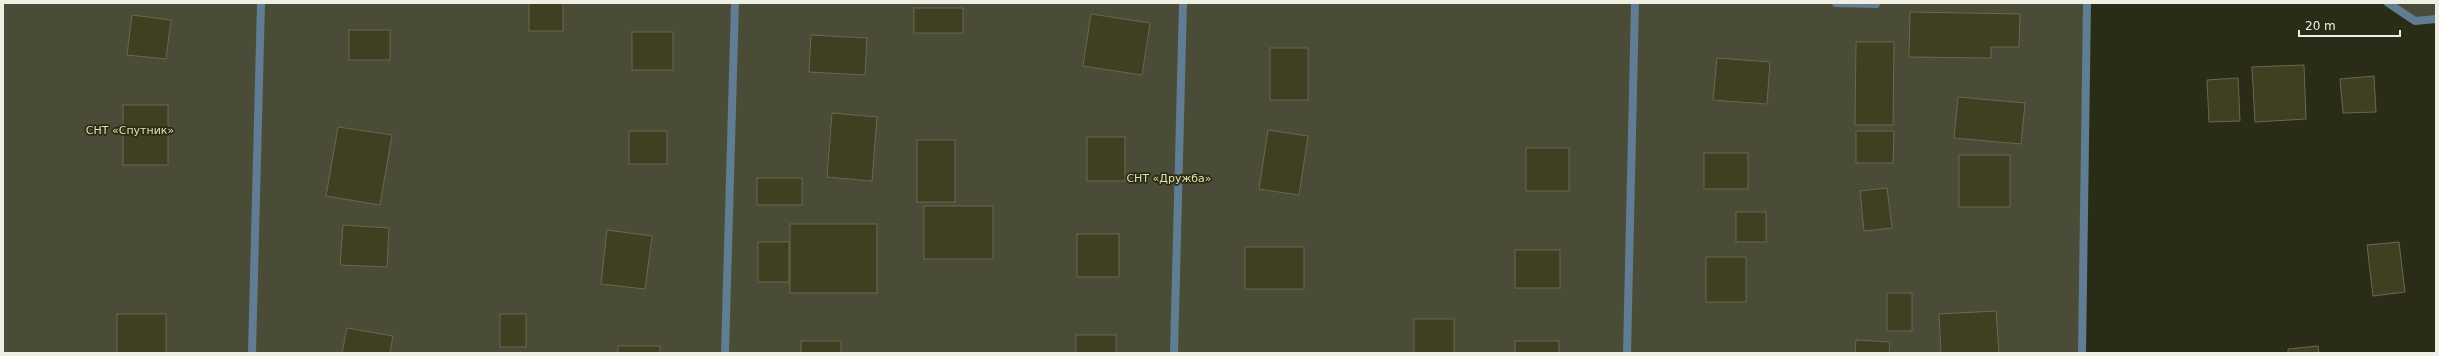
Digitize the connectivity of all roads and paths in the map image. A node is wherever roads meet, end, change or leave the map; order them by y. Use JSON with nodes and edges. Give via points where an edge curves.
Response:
{"nodes":[{"id":1,"x":261,"y":3,"type":"edge"},
{"id":2,"x":735,"y":3,"type":"edge"},
{"id":3,"x":1183,"y":3,"type":"edge"},
{"id":4,"x":1635,"y":3,"type":"edge"},
{"id":5,"x":1836,"y":3,"type":"edge"},
{"id":6,"x":2087,"y":3,"type":"edge"},
{"id":7,"x":2388,"y":3,"type":"edge"},
{"id":8,"x":1876,"y":4,"type":"dead end"},
{"id":9,"x":2436,"y":19,"type":"edge"},
{"id":10,"x":252,"y":353,"type":"edge"},
{"id":11,"x":725,"y":353,"type":"edge"},
{"id":12,"x":1174,"y":353,"type":"edge"},
{"id":13,"x":1627,"y":353,"type":"edge"},
{"id":14,"x":2082,"y":353,"type":"edge"}],
"edges":[{"from":1,"to":10,"type":"street"},
{"from":2,"to":11,"type":"street"},
{"from":3,"to":12,"type":"street"},
{"from":4,"to":13,"type":"street"},
{"from":5,"to":8,"type":"street"},
{"from":6,"to":14,"type":"street"},
{"from":7,"to":9,"type":"street","via":[[2415,21]]}]}
